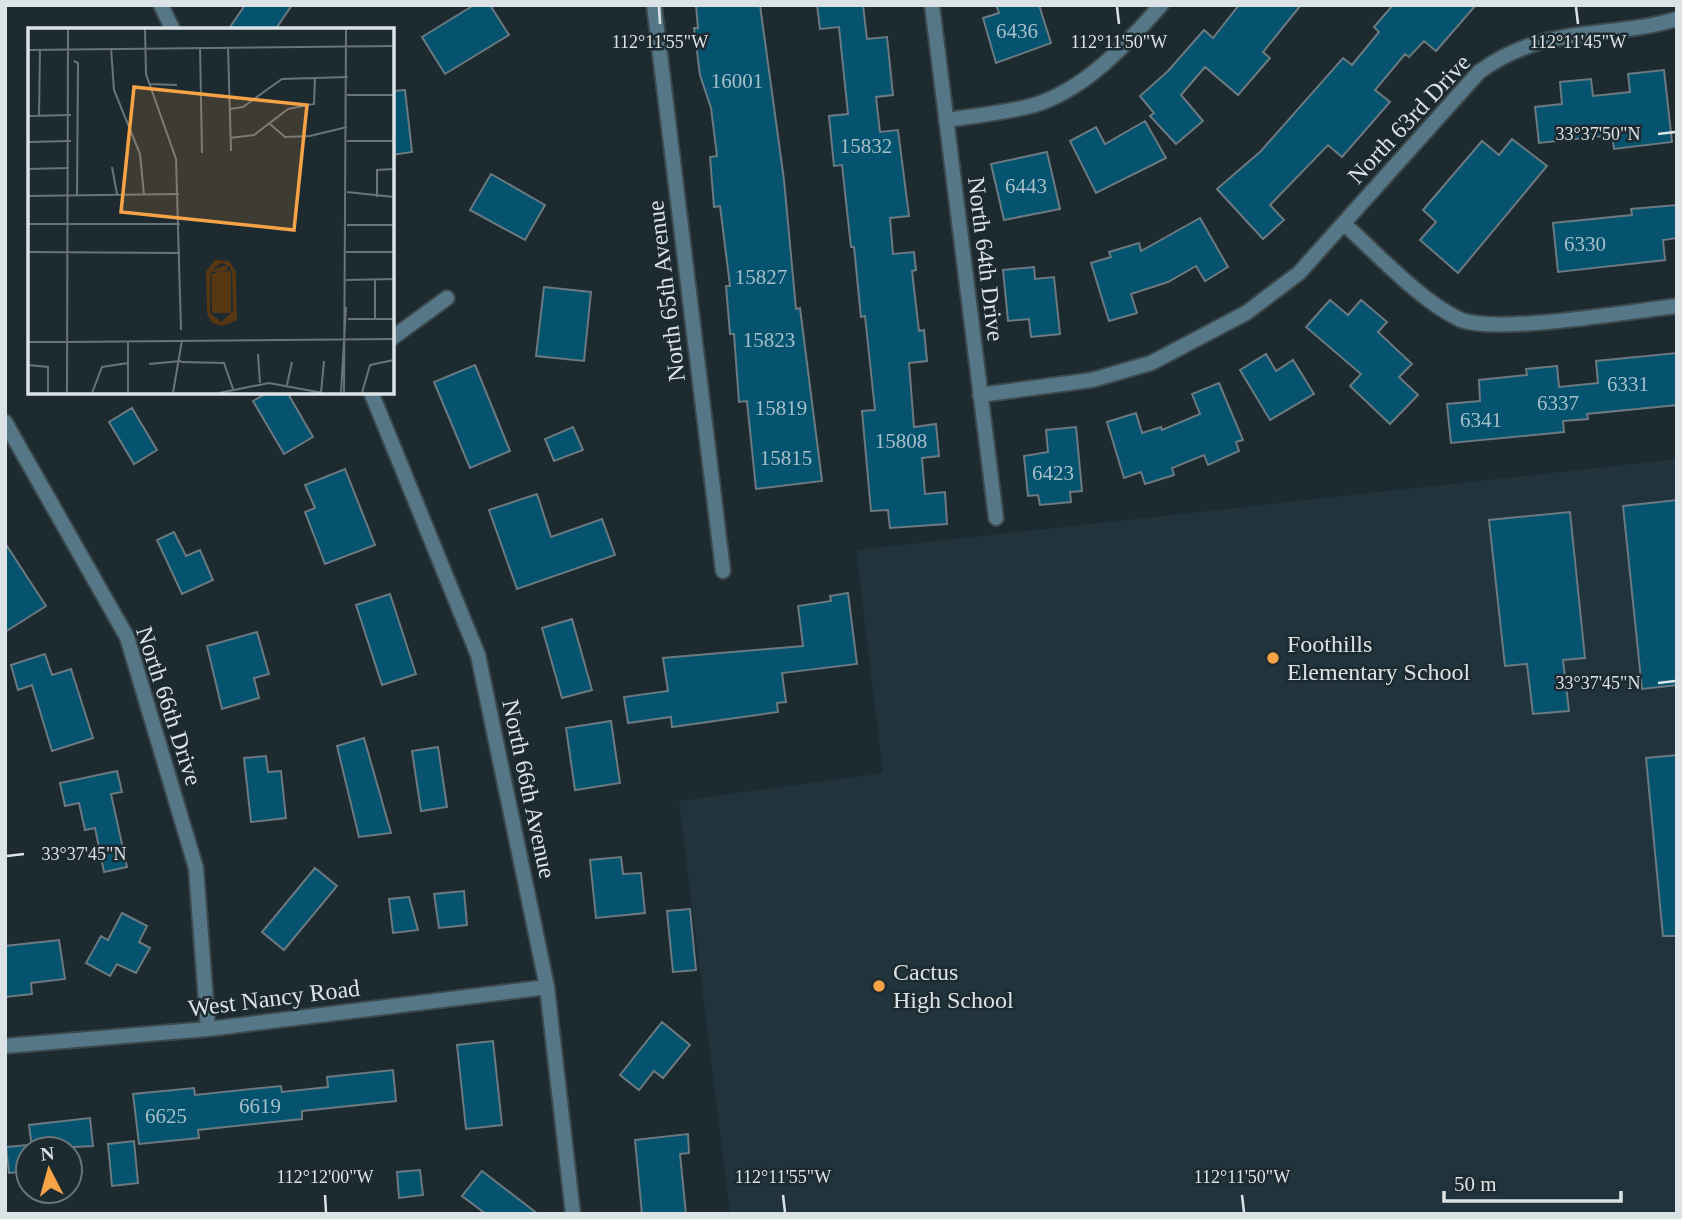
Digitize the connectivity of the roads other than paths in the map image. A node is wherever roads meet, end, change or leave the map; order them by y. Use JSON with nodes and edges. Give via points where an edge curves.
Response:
{"nodes":[{"id":1,"x":161,"y":5,"type":"edge"},
{"id":2,"x":654,"y":5,"type":"edge"},
{"id":3,"x":932,"y":5,"type":"edge"},
{"id":4,"x":1161,"y":5,"type":"edge"},
{"id":5,"x":1677,"y":19,"type":"edge"},
{"id":6,"x":172,"y":28,"type":"edge"},
{"id":7,"x":946,"y":120,"type":"junction"},
{"id":8,"x":1344,"y":224,"type":"junction"},
{"id":9,"x":447,"y":298,"type":"dead end"},
{"id":10,"x":1677,"y":306,"type":"edge"},
{"id":11,"x":394,"y":337,"type":"edge"},
{"id":12,"x":372,"y":394,"type":"edge"},
{"id":13,"x":980,"y":395,"type":"junction"},
{"id":14,"x":5,"y":422,"type":"edge"},
{"id":15,"x":996,"y":518,"type":"dead end"},
{"id":16,"x":723,"y":571,"type":"dead end"},
{"id":17,"x":547,"y":987,"type":"junction"},
{"id":18,"x":208,"y":1029,"type":"junction"},
{"id":19,"x":5,"y":1046,"type":"edge"},
{"id":20,"x":573,"y":1214,"type":"edge"}],
"edges":[{"from":1,"to":6,"type":"street"},
{"from":2,"to":16,"type":"street","name":"North 65th Avenue"},
{"from":3,"to":7,"type":"street","name":"North 64th Drive"},
{"from":4,"to":7,"type":"street","via":[[1072,88],[1034,105]]},
{"from":5,"to":8,"type":"street","name":"North 63rd Drive","via":[[1570,34],[1501,56],[1479,72]]},
{"from":7,"to":13,"type":"street","name":"North 64th Drive"},
{"from":8,"to":10,"type":"street","via":[[1438,306],[1462,320],[1502,326]]},
{"from":8,"to":13,"type":"street","name":"North 63rd Drive","via":[[1298,273],[1246,313],[1151,363],[1092,380]]},
{"from":9,"to":11,"type":"street"},
{"from":12,"to":17,"type":"street","name":"North 66th Avenue","via":[[478,655]]},
{"from":13,"to":15,"type":"street","name":"North 64th Drive"},
{"from":14,"to":18,"type":"street","name":"North 66th Drive","via":[[127,637],[196,868]]},
{"from":17,"to":18,"type":"street","name":"West Nancy Road"},
{"from":17,"to":20,"type":"street","name":"North 66th Avenue"},
{"from":18,"to":19,"type":"street","name":"West Nancy Road"}]}
